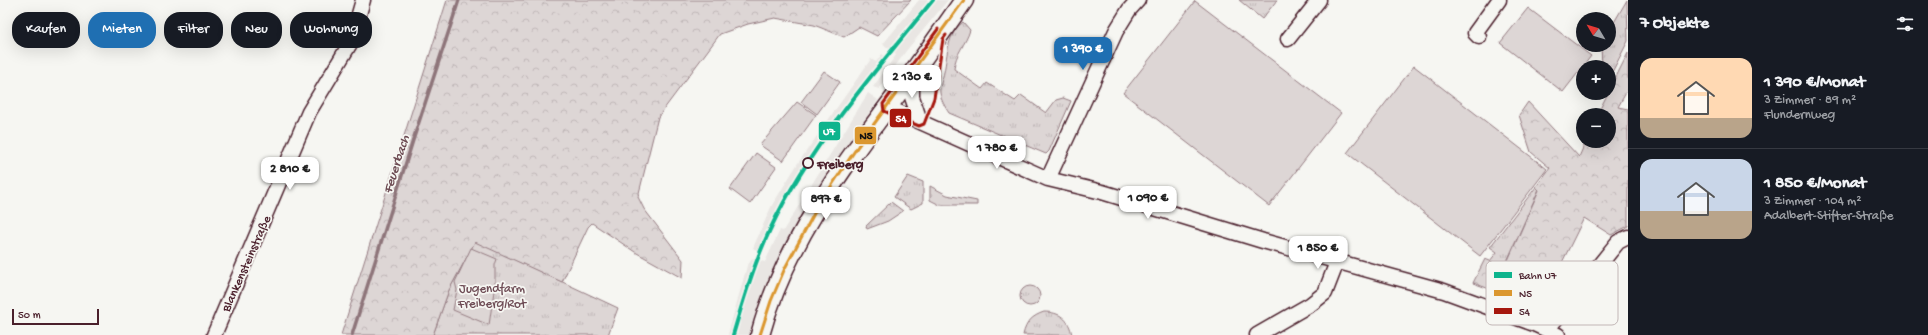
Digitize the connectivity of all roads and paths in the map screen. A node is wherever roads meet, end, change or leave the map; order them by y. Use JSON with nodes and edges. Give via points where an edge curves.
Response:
{"nodes":[{"id":1,"x":363,"y":0,"type":"edge"},
{"id":2,"x":964,"y":0,"type":"edge"},
{"id":3,"x":1138,"y":0,"type":"edge"},
{"id":4,"x":1319,"y":0,"type":"edge"},
{"id":5,"x":1499,"y":0,"type":"edge"},
{"id":6,"x":1480,"y":36,"type":"dead end"},
{"id":7,"x":1288,"y":39,"type":"dead end"},
{"id":8,"x":912,"y":74,"type":"junction"},
{"id":9,"x":887,"y":107,"type":"junction"},
{"id":10,"x":920,"y":121,"type":"junction"},
{"id":11,"x":1048,"y":178,"type":"junction"},
{"id":12,"x":1628,"y":236,"type":"edge"},
{"id":13,"x":1604,"y":261,"type":"edge"},
{"id":14,"x":1337,"y":262,"type":"junction"},
{"id":15,"x":1486,"y":306,"type":"edge"},
{"id":16,"x":1536,"y":325,"type":"edge"},
{"id":17,"x":1552,"y":333,"type":"edge"},
{"id":18,"x":214,"y":335,"type":"edge"},
{"id":19,"x":760,"y":335,"type":"edge"},
{"id":20,"x":1257,"y":335,"type":"edge"}],
"edges":[{"from":1,"to":18,"type":"street","name":"Blankensteinstraße","via":[[351,42],[309,112]]},
{"from":2,"to":8,"type":"main road"},
{"from":3,"to":11,"type":"street","via":[[1116,31]]},
{"from":4,"to":7,"type":"street"},
{"from":5,"to":6,"type":"street","via":[[1475,33]]},
{"from":8,"to":9,"type":"main road"},
{"from":8,"to":10,"type":"street","via":[[912,97]]},
{"from":9,"to":10,"type":"street"},
{"from":9,"to":19,"type":"main road","via":[[799,238],[776,287]]},
{"from":10,"to":11,"type":"street"},
{"from":11,"to":14,"type":"street"},
{"from":12,"to":13,"type":"street","via":[[1618,242]]},
{"from":14,"to":15,"type":"street","via":[[1444,291]]},
{"from":14,"to":20,"type":"street","via":[[1325,293],[1311,304]]},
{"from":16,"to":17,"type":"street"}]}
